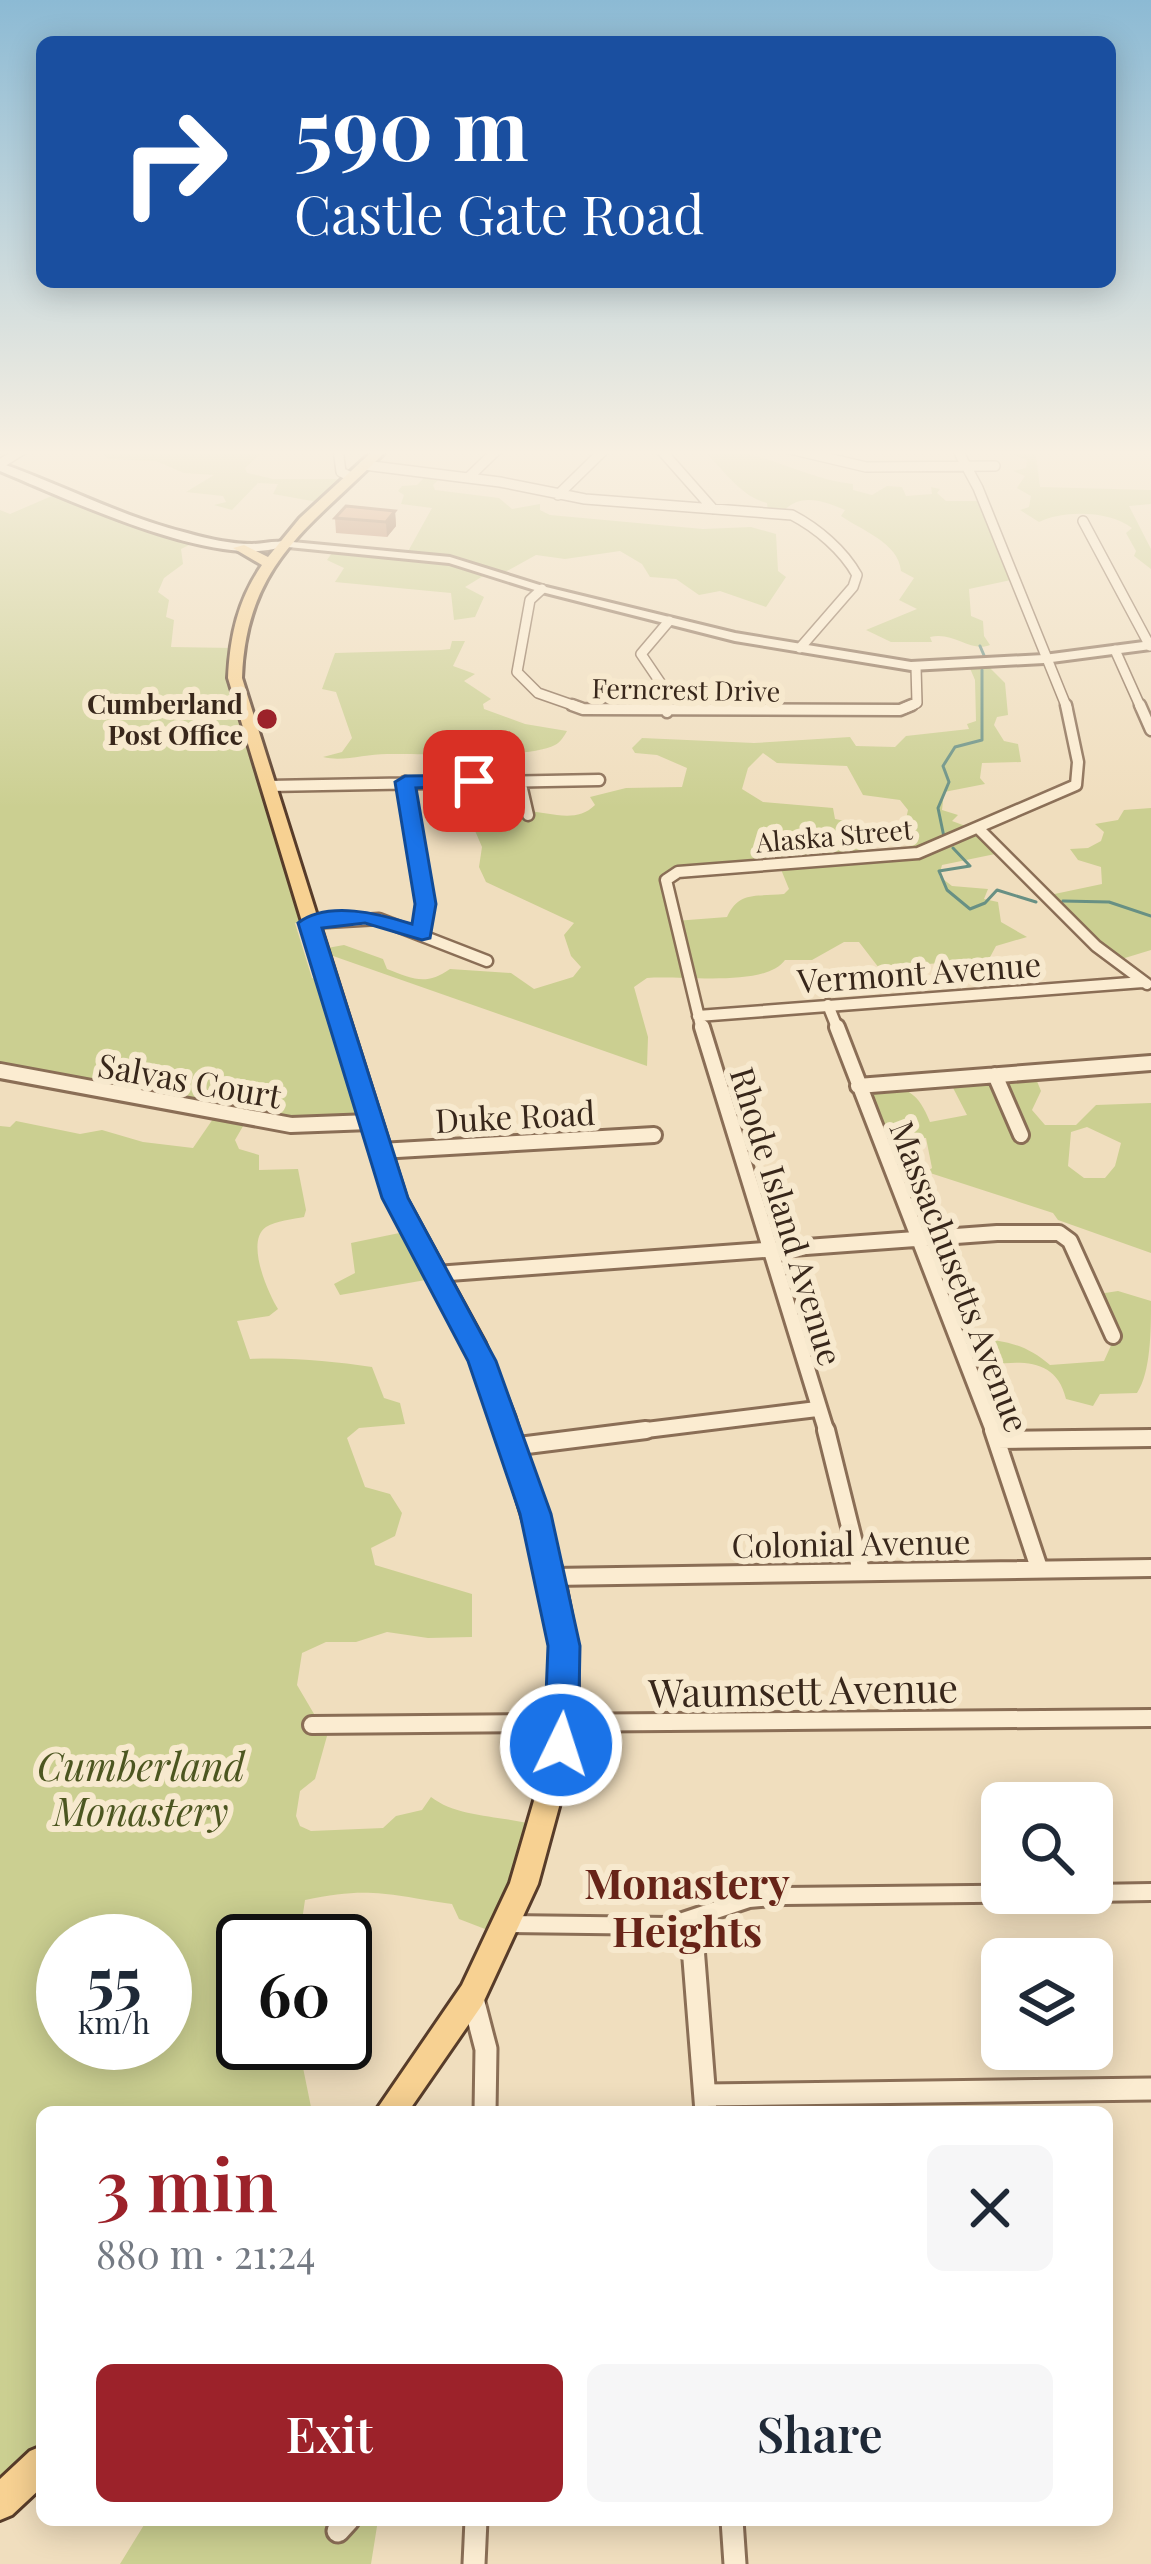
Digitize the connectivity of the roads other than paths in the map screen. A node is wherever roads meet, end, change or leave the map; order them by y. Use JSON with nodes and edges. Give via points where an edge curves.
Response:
{"nodes":[{"id":1,"x":266,"y":569,"type":"edge"},
{"id":2,"x":477,"y":569,"type":"edge"},
{"id":3,"x":855,"y":569,"type":"edge"},
{"id":4,"x":1008,"y":569,"type":"edge"},
{"id":5,"x":1110,"y":569,"type":"edge"},
{"id":6,"x":542,"y":589,"type":"junction"},
{"id":7,"x":669,"y":621,"type":"junction"},
{"id":8,"x":1151,"y":646,"type":"edge"},
{"id":9,"x":800,"y":648,"type":"junction"},
{"id":10,"x":1115,"y":650,"type":"junction"},
{"id":11,"x":1048,"y":658,"type":"junction"},
{"id":12,"x":916,"y":667,"type":"junction"},
{"id":13,"x":667,"y":712,"type":"junction"},
{"id":14,"x":1150,"y":730,"type":"edge"},
{"id":15,"x":520,"y":780,"type":"junction"},
{"id":16,"x":598,"y":780,"type":"dead end"},
{"id":17,"x":405,"y":782,"type":"junction"},
{"id":18,"x":269,"y":786,"type":"junction"},
{"id":19,"x":528,"y":815,"type":"dead end"},
{"id":20,"x":977,"y":828,"type":"junction"},
{"id":21,"x":667,"y":877,"type":"joint"},
{"id":22,"x":309,"y":923,"type":"junction"},
{"id":23,"x":422,"y":934,"type":"junction"},
{"id":24,"x":488,"y":961,"type":"dead end"},
{"id":25,"x":1147,"y":984,"type":"edge"},
{"id":26,"x":828,"y":1005,"type":"junction"},
{"id":27,"x":698,"y":1016,"type":"junction"},
{"id":28,"x":1151,"y":1063,"type":"edge"},
{"id":29,"x":0,"y":1071,"type":"edge"},
{"id":30,"x":995,"y":1075,"type":"junction"},
{"id":31,"x":858,"y":1087,"type":"junction"},
{"id":32,"x":370,"y":1122,"type":"junction"},
{"id":33,"x":654,"y":1135,"type":"dead end"},
{"id":34,"x":1021,"y":1135,"type":"dead end"},
{"id":35,"x":380,"y":1151,"type":"junction"},
{"id":36,"x":918,"y":1239,"type":"junction"},
{"id":37,"x":770,"y":1248,"type":"junction"},
{"id":38,"x":436,"y":1274,"type":"junction"},
{"id":39,"x":1113,"y":1336,"type":"dead end"},
{"id":40,"x":818,"y":1409,"type":"junction"},
{"id":41,"x":1151,"y":1438,"type":"edge"},
{"id":42,"x":997,"y":1440,"type":"junction"},
{"id":43,"x":511,"y":1447,"type":"junction"},
{"id":44,"x":1039,"y":1568,"type":"junction"},
{"id":45,"x":1151,"y":1568,"type":"edge"},
{"id":46,"x":861,"y":1571,"type":"junction"},
{"id":47,"x":552,"y":1577,"type":"junction"},
{"id":48,"x":1151,"y":1718,"type":"edge"},
{"id":49,"x":563,"y":1723,"type":"junction"},
{"id":50,"x":313,"y":1726,"type":"dead end"},
{"id":51,"x":1151,"y":1892,"type":"edge"},
{"id":52,"x":1113,"y":1893,"type":"edge"},
{"id":53,"x":981,"y":1895,"type":"edge"},
{"id":54,"x":691,"y":1920,"type":"junction"},
{"id":55,"x":507,"y":1924,"type":"junction"},
{"id":56,"x":472,"y":1994,"type":"junction"},
{"id":57,"x":1151,"y":2090,"type":"edge"},
{"id":58,"x":705,"y":2104,"type":"edge"},
{"id":59,"x":394,"y":2106,"type":"edge"},
{"id":60,"x":485,"y":2106,"type":"edge"},
{"id":61,"x":36,"y":2469,"type":"edge"},
{"id":62,"x":0,"y":2503,"type":"edge"},
{"id":63,"x":476,"y":2526,"type":"edge"},
{"id":64,"x":732,"y":2526,"type":"edge"},
{"id":65,"x":474,"y":2564,"type":"edge"},
{"id":66,"x":734,"y":2564,"type":"edge"}],
"edges":[{"from":1,"to":18,"type":"main road","via":[[234,657]]},
{"from":2,"to":6,"type":"street"},
{"from":3,"to":9,"type":"street","via":[[853,587]]},
{"from":4,"to":11,"type":"street"},
{"from":5,"to":8,"type":"street"},
{"from":6,"to":7,"type":"street"},
{"from":6,"to":13,"type":"street","name":"Ferncrest Drive","via":[[530,600],[516,660],[521,680],[572,706]]},
{"from":7,"to":9,"type":"street"},
{"from":7,"to":13,"type":"street","via":[[641,654],[664,688]]},
{"from":8,"to":10,"type":"street"},
{"from":9,"to":12,"type":"street"},
{"from":10,"to":11,"type":"street"},
{"from":10,"to":14,"type":"street"},
{"from":11,"to":12,"type":"street"},
{"from":11,"to":20,"type":"street","name":"Alaska Street","via":[[1079,765],[1076,785]]},
{"from":12,"to":13,"type":"street","name":"Ferncrest Drive","via":[[917,703],[900,710]]},
{"from":15,"to":16,"type":"street"},
{"from":15,"to":17,"type":"street"},
{"from":15,"to":19,"type":"street"},
{"from":17,"to":18,"type":"street"},
{"from":17,"to":23,"type":"street","via":[[425,904]]},
{"from":18,"to":22,"type":"main road"},
{"from":20,"to":21,"type":"street","name":"Alaska Street","via":[[918,853]]},
{"from":20,"to":25,"type":"street","via":[[1110,959]]},
{"from":21,"to":27,"type":"street","name":"Rhode Island Avenue"},
{"from":22,"to":23,"type":"street","via":[[366,917]]},
{"from":22,"to":32,"type":"main road"},
{"from":23,"to":24,"type":"street"},
{"from":25,"to":26,"type":"street","name":"Vermont Avenue"},
{"from":26,"to":27,"type":"street","name":"Vermont Avenue"},
{"from":26,"to":31,"type":"street","name":"Massachusetts Avenue"},
{"from":27,"to":37,"type":"street","name":"Rhode Island Avenue"},
{"from":28,"to":30,"type":"street"},
{"from":29,"to":32,"type":"street","name":"Salvas Court","via":[[291,1125]]},
{"from":30,"to":31,"type":"street"},
{"from":30,"to":34,"type":"street"},
{"from":31,"to":36,"type":"street","name":"Massachusetts Avenue"},
{"from":32,"to":35,"type":"main road"},
{"from":33,"to":35,"type":"street","name":"Duke Road"},
{"from":35,"to":38,"type":"main road"},
{"from":36,"to":37,"type":"street"},
{"from":36,"to":39,"type":"street","via":[[1059,1233],[1070,1241]]},
{"from":36,"to":42,"type":"street","name":"Massachusetts Avenue"},
{"from":37,"to":38,"type":"street"},
{"from":37,"to":40,"type":"street","name":"Rhode Island Avenue"},
{"from":38,"to":43,"type":"main road","via":[[482,1361]]},
{"from":40,"to":43,"type":"street"},
{"from":40,"to":46,"type":"street","name":"Rhode Island Avenue"},
{"from":41,"to":42,"type":"street"},
{"from":42,"to":44,"type":"street","name":"Massachusetts Avenue"},
{"from":43,"to":47,"type":"main road"},
{"from":44,"to":45,"type":"street","name":"Colonial Avenue"},
{"from":44,"to":46,"type":"street","name":"Colonial Avenue"},
{"from":46,"to":47,"type":"street","name":"Colonial Avenue"},
{"from":47,"to":49,"type":"main road","via":[[564,1646]]},
{"from":48,"to":49,"type":"street","name":"Waumsett Avenue"},
{"from":49,"to":50,"type":"street","name":"Waumsett Avenue"},
{"from":49,"to":55,"type":"main road","via":[[539,1842]]},
{"from":51,"to":52,"type":"street"},
{"from":53,"to":54,"type":"street","via":[[749,1899]]},
{"from":54,"to":55,"type":"street","via":[[652,1928]]},
{"from":54,"to":58,"type":"street"},
{"from":55,"to":56,"type":"main road"},
{"from":56,"to":59,"type":"main road"},
{"from":56,"to":60,"type":"street","via":[[486,2049]]},
{"from":57,"to":58,"type":"street"},
{"from":61,"to":62,"type":"main road"},
{"from":63,"to":65,"type":"street"},
{"from":64,"to":66,"type":"street"}]}
